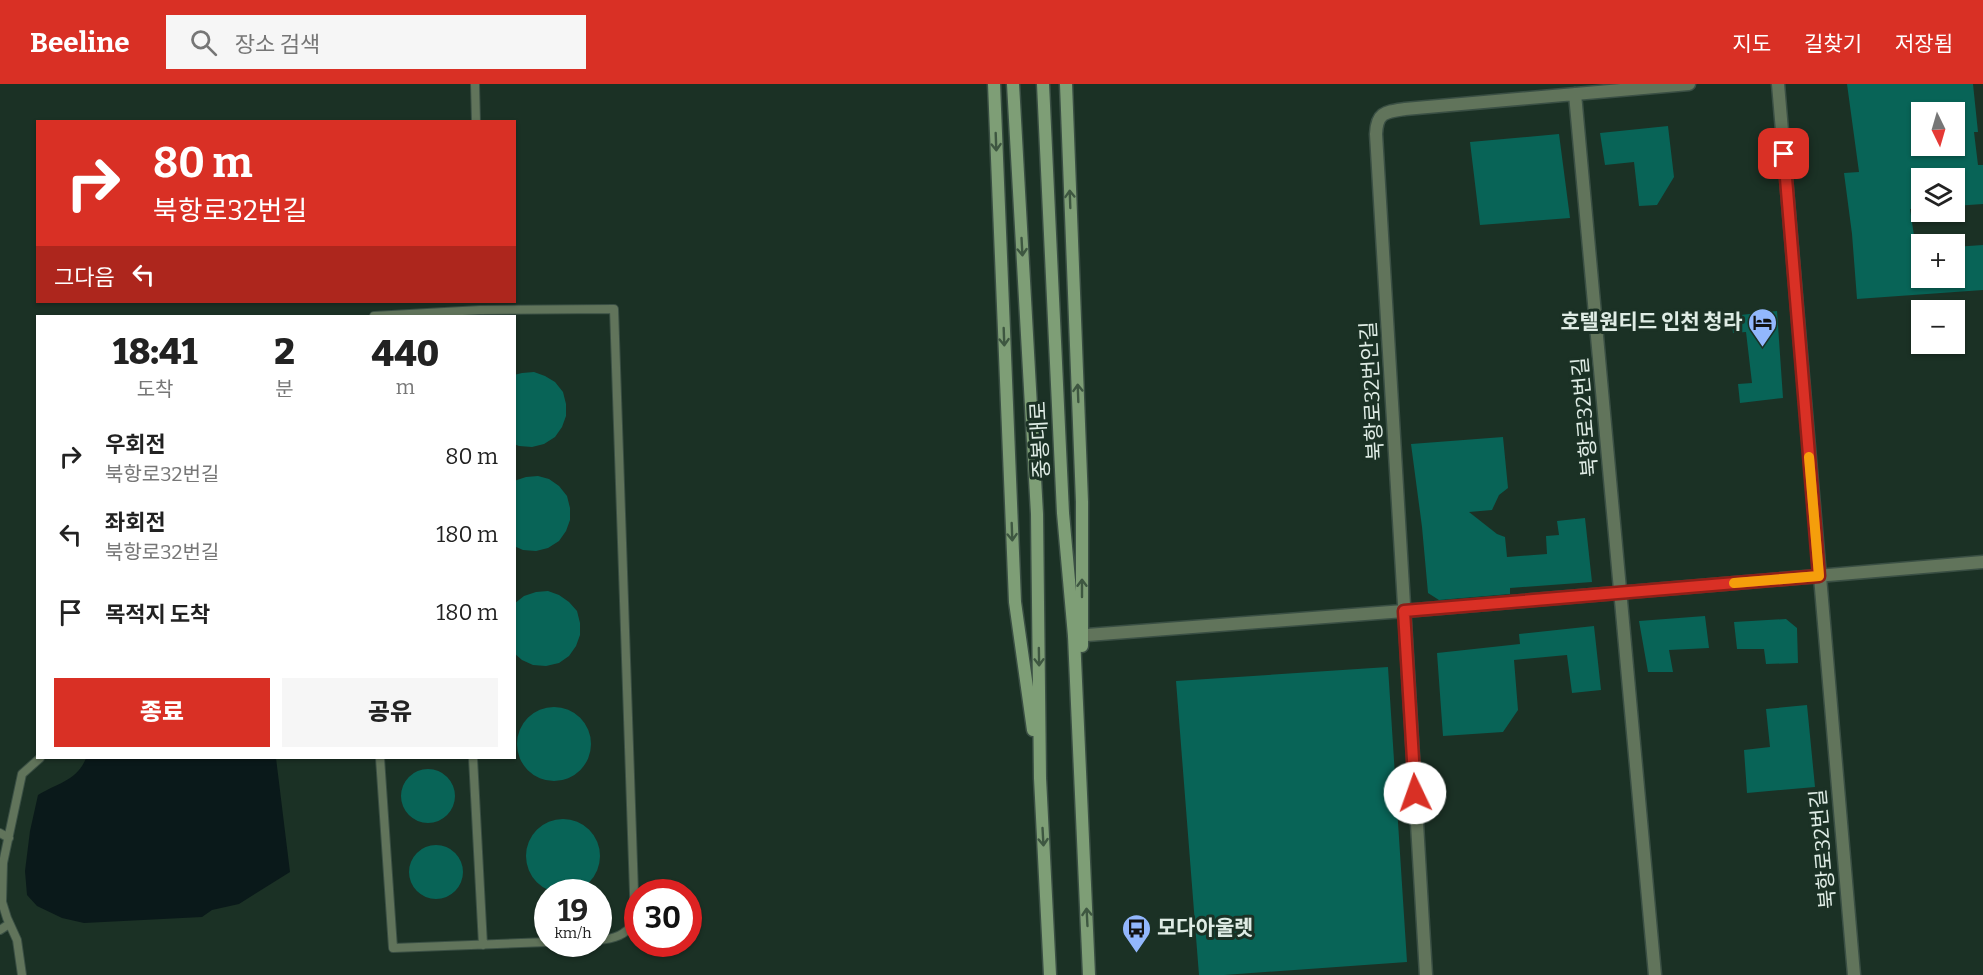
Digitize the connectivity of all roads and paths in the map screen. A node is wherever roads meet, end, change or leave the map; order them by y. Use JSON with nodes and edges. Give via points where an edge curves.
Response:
{"nodes":[{"id":1,"x":475,"y":84,"type":"edge"},
{"id":2,"x":994,"y":84,"type":"edge"},
{"id":3,"x":1013,"y":84,"type":"edge"},
{"id":4,"x":1043,"y":84,"type":"edge"},
{"id":5,"x":1066,"y":84,"type":"edge"},
{"id":6,"x":1689,"y":84,"type":"edge"},
{"id":7,"x":1778,"y":84,"type":"edge"},
{"id":8,"x":1575,"y":94,"type":"junction"},
{"id":9,"x":476,"y":120,"type":"edge"},
{"id":10,"x":480,"y":306,"type":"edge"},
{"id":11,"x":450,"y":314,"type":"edge"},
{"id":12,"x":412,"y":315,"type":"edge"},
{"id":13,"x":1983,"y":562,"type":"edge"},
{"id":14,"x":1819,"y":576,"type":"junction"},
{"id":15,"x":1620,"y":593,"type":"junction"},
{"id":16,"x":1404,"y":611,"type":"junction"},
{"id":17,"x":1078,"y":636,"type":"junction"},
{"id":18,"x":38,"y":759,"type":"edge"},
{"id":19,"x":380,"y":759,"type":"edge"},
{"id":20,"x":473,"y":759,"type":"edge"},
{"id":21,"x":1040,"y":778,"type":"junction"},
{"id":22,"x":0,"y":833,"type":"edge"},
{"id":23,"x":9,"y":838,"type":"junction"},
{"id":24,"x":9,"y":924,"type":"junction"},
{"id":25,"x":0,"y":930,"type":"edge"},
{"id":26,"x":612,"y":940,"type":"edge"},
{"id":27,"x":534,"y":943,"type":"edge"},
{"id":28,"x":483,"y":945,"type":"junction"},
{"id":29,"x":21,"y":975,"type":"edge"},
{"id":30,"x":1050,"y":975,"type":"edge"},
{"id":31,"x":1089,"y":975,"type":"edge"},
{"id":32,"x":1426,"y":975,"type":"edge"},
{"id":33,"x":1655,"y":975,"type":"edge"},
{"id":34,"x":1854,"y":975,"type":"edge"}],
"edges":[{"from":1,"to":9,"type":"lane"},
{"from":2,"to":21,"type":"main road","name":"중봉대로","one_way":true,"via":[[1015,602]]},
{"from":3,"to":21,"type":"main road","name":"중봉대로","one_way":true,"via":[[1037,514]]},
{"from":4,"to":17,"type":"main road","name":"중봉대로","via":[[1064,513]]},
{"from":17,"to":5,"type":"main road","name":"중봉대로","one_way":true,"via":[[1082,502]]},
{"from":6,"to":8,"type":"street","name":"북항로32번안길"},
{"from":7,"to":14,"type":"street","name":"북항로32번길"},
{"from":8,"to":15,"type":"street","name":"북항로32번길"},
{"from":8,"to":16,"type":"street","name":"북항로32번안길","via":[[1405,110],[1385,113],[1377,121]]},
{"from":10,"to":11,"type":"lane"},
{"from":10,"to":26,"type":"lane","via":[[614,309],[635,922],[627,933]]},
{"from":11,"to":12,"type":"lane"},
{"from":13,"to":14,"type":"street"},
{"from":14,"to":15,"type":"street"},
{"from":14,"to":34,"type":"street","name":"북항로32번길"},
{"from":15,"to":16,"type":"street"},
{"from":15,"to":33,"type":"street","name":"북항로32번길"},
{"from":16,"to":17,"type":"street"},
{"from":16,"to":32,"type":"street","name":"북항로32번안길"},
{"from":31,"to":17,"type":"main road","name":"중봉대로","one_way":true},
{"from":18,"to":23,"type":"lane","via":[[22,774]]},
{"from":19,"to":28,"type":"lane","via":[[393,948]]},
{"from":20,"to":28,"type":"lane"},
{"from":21,"to":30,"type":"main road","name":"중봉대로","one_way":true},
{"from":22,"to":23,"type":"lane"},
{"from":23,"to":24,"type":"lane","via":[[3,863],[2,902]]},
{"from":24,"to":25,"type":"lane"},
{"from":24,"to":29,"type":"lane","via":[[17,940]]},
{"from":27,"to":28,"type":"lane"}]}
